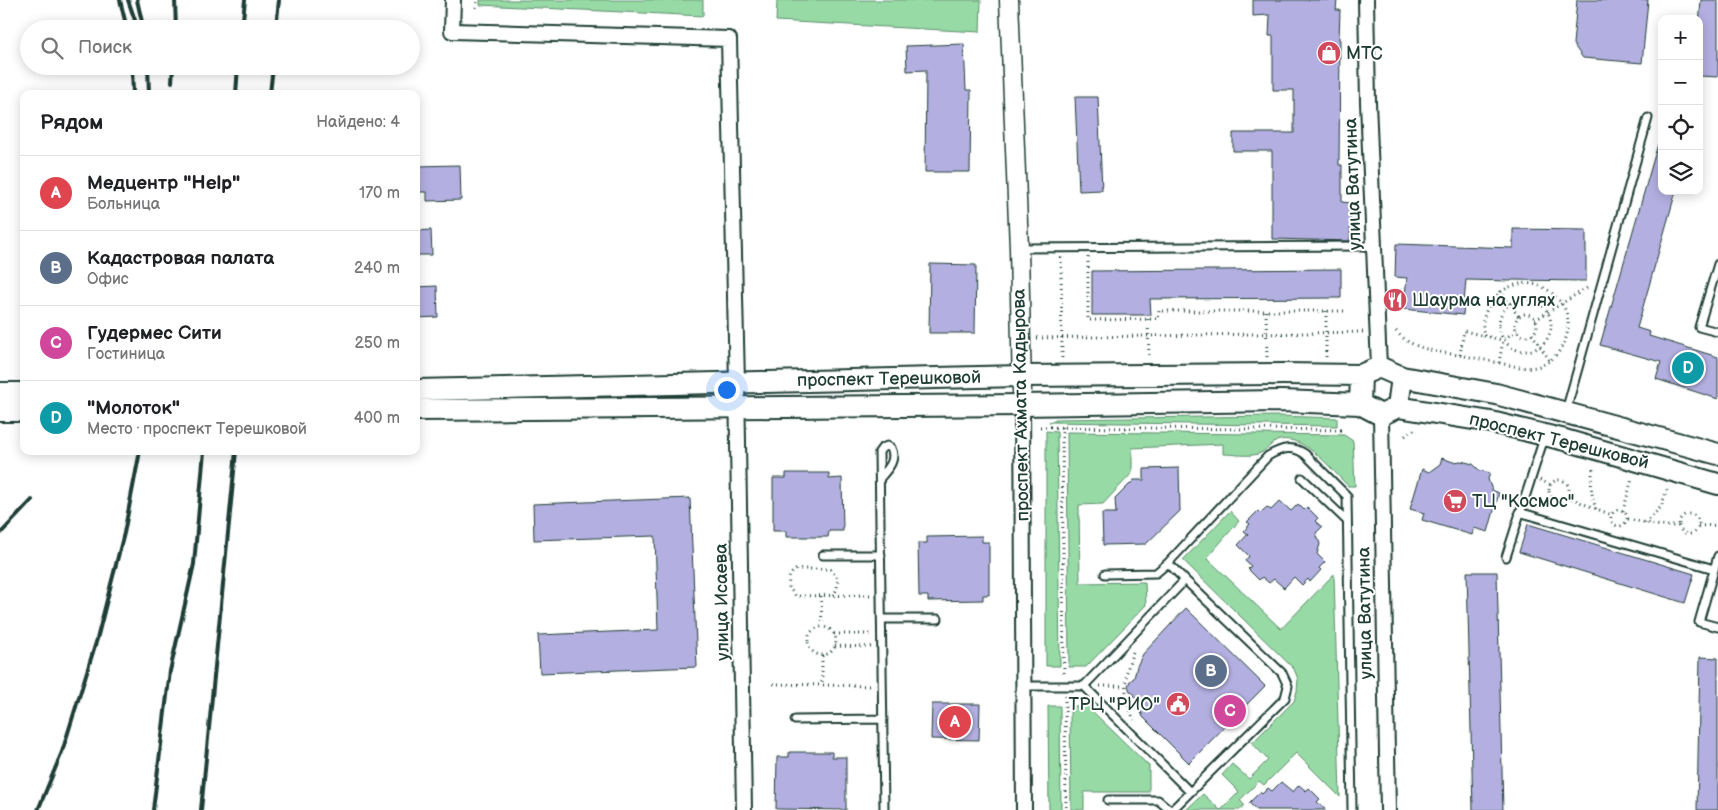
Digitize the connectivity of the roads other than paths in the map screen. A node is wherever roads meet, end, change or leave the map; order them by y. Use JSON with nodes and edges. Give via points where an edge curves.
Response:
{"nodes":[{"id":1,"x":453,"y":0,"type":"edge"},
{"id":2,"x":1009,"y":0,"type":"edge"},
{"id":3,"x":1366,"y":0,"type":"edge"},
{"id":4,"x":1648,"y":118,"type":"dead end"},
{"id":5,"x":1374,"y":246,"type":"junction"},
{"id":6,"x":1019,"y":248,"type":"junction"},
{"id":7,"x":1718,"y":264,"type":"edge"},
{"id":8,"x":1718,"y":332,"type":"edge"},
{"id":9,"x":1370,"y":371,"type":"junction"},
{"id":10,"x":1402,"y":377,"type":"junction"},
{"id":11,"x":420,"y":390,"type":"edge"},
{"id":12,"x":1022,"y":391,"type":"junction"},
{"id":13,"x":737,"y":394,"type":"junction"},
{"id":14,"x":1360,"y":404,"type":"junction"},
{"id":15,"x":420,"y":410,"type":"edge"},
{"id":16,"x":1389,"y":411,"type":"junction"},
{"id":17,"x":1566,"y":412,"type":"junction"},
{"id":18,"x":1544,"y":435,"type":"junction"},
{"id":19,"x":1718,"y":454,"type":"edge"},
{"id":20,"x":880,"y":478,"type":"dead end"},
{"id":21,"x":1302,"y":478,"type":"dead end"},
{"id":22,"x":1718,"y":484,"type":"edge"},
{"id":23,"x":1520,"y":512,"type":"junction"},
{"id":24,"x":1347,"y":521,"type":"junction"},
{"id":25,"x":823,"y":555,"type":"dead end"},
{"id":26,"x":881,"y":555,"type":"junction"},
{"id":27,"x":1718,"y":556,"type":"edge"},
{"id":28,"x":1506,"y":557,"type":"dead end"},
{"id":29,"x":1168,"y":563,"type":"junction"},
{"id":30,"x":1714,"y":569,"type":"junction"},
{"id":31,"x":1105,"y":574,"type":"dead end"},
{"id":32,"x":1185,"y":580,"type":"junction"},
{"id":33,"x":882,"y":619,"type":"junction"},
{"id":34,"x":938,"y":619,"type":"dead end"},
{"id":35,"x":1718,"y":627,"type":"edge"},
{"id":36,"x":1023,"y":686,"type":"junction"},
{"id":37,"x":1084,"y":686,"type":"junction"},
{"id":38,"x":883,"y":719,"type":"junction"},
{"id":39,"x":795,"y":720,"type":"dead end"},
{"id":40,"x":1190,"y":792,"type":"junction"},
{"id":41,"x":1108,"y":800,"type":"dead end"},
{"id":42,"x":744,"y":810,"type":"edge"},
{"id":43,"x":884,"y":810,"type":"edge"},
{"id":44,"x":1024,"y":810,"type":"edge"},
{"id":45,"x":1171,"y":810,"type":"edge"},
{"id":46,"x":1352,"y":810,"type":"edge"},
{"id":47,"x":1388,"y":810,"type":"edge"}],
"edges":[{"from":1,"to":13,"type":"street","name":"улица Исаева","via":[[452,31],[729,39]]},
{"from":2,"to":6,"type":"street","name":"проспект Ахмата Кадырова"},
{"from":3,"to":5,"type":"street","name":"улица Ватутина"},
{"from":4,"to":17,"type":"lane"},
{"from":5,"to":6,"type":"lane"},
{"from":5,"to":9,"type":"street","name":"улица Ватутина"},
{"from":6,"to":12,"type":"street","name":"проспект Ахмата Кадырова"},
{"from":7,"to":8,"type":"lane","via":[[1699,327]]},
{"from":9,"to":10,"type":"main road","name":"проспект Терешковой"},
{"from":9,"to":12,"type":"main road","name":"проспект Терешковой","via":[[1273,374]]},
{"from":9,"to":14,"type":"main road"},
{"from":10,"to":16,"type":"main road"},
{"from":10,"to":17,"type":"main road","name":"проспект Терешковой","via":[[1496,394]]},
{"from":11,"to":13,"type":"main road","name":"проспект Терешковой"},
{"from":12,"to":13,"type":"main road","name":"проспект Терешковой"},
{"from":12,"to":13,"type":"main road","name":"проспект Терешковой"},
{"from":12,"to":14,"type":"main road","name":"проспект Терешковой"},
{"from":12,"to":36,"type":"street","name":"проспект Ахмата Кадырова"},
{"from":13,"to":15,"type":"main road","name":"проспект Терешковой"},
{"from":13,"to":42,"type":"street","name":"улица Исаева"},
{"from":14,"to":16,"type":"main road","name":"проспект Терешковой"},
{"from":16,"to":18,"type":"main road","name":"проспект Терешковой","via":[[1491,422]]},
{"from":16,"to":47,"type":"street","name":"улица Ватутина"},
{"from":17,"to":19,"type":"main road","name":"проспект Терешковой"},
{"from":18,"to":22,"type":"main road","name":"проспект Терешковой"},
{"from":18,"to":23,"type":"lane"},
{"from":20,"to":26,"type":"lane"},
{"from":21,"to":24,"type":"lane"},
{"from":23,"to":28,"type":"lane"},
{"from":23,"to":30,"type":"lane"},
{"from":24,"to":29,"type":"lane","via":[[1347,496],[1305,454],[1289,448],[1277,450]]},
{"from":24,"to":46,"type":"lane"},
{"from":25,"to":26,"type":"lane"},
{"from":26,"to":33,"type":"lane"},
{"from":27,"to":30,"type":"lane"},
{"from":29,"to":31,"type":"lane","via":[[1156,574]]},
{"from":29,"to":32,"type":"lane"},
{"from":30,"to":35,"type":"lane","via":[[1699,622]]},
{"from":32,"to":37,"type":"lane"},
{"from":32,"to":40,"type":"lane","via":[[1282,672],[1288,686],[1285,698]]},
{"from":33,"to":34,"type":"lane"},
{"from":33,"to":38,"type":"lane"},
{"from":36,"to":37,"type":"lane"},
{"from":36,"to":44,"type":"street","name":"проспект Ахмата Кадырова"},
{"from":37,"to":40,"type":"lane"},
{"from":38,"to":39,"type":"lane"},
{"from":38,"to":43,"type":"lane"},
{"from":40,"to":45,"type":"lane"},
{"from":41,"to":45,"type":"lane","via":[[1158,800]]}]}
